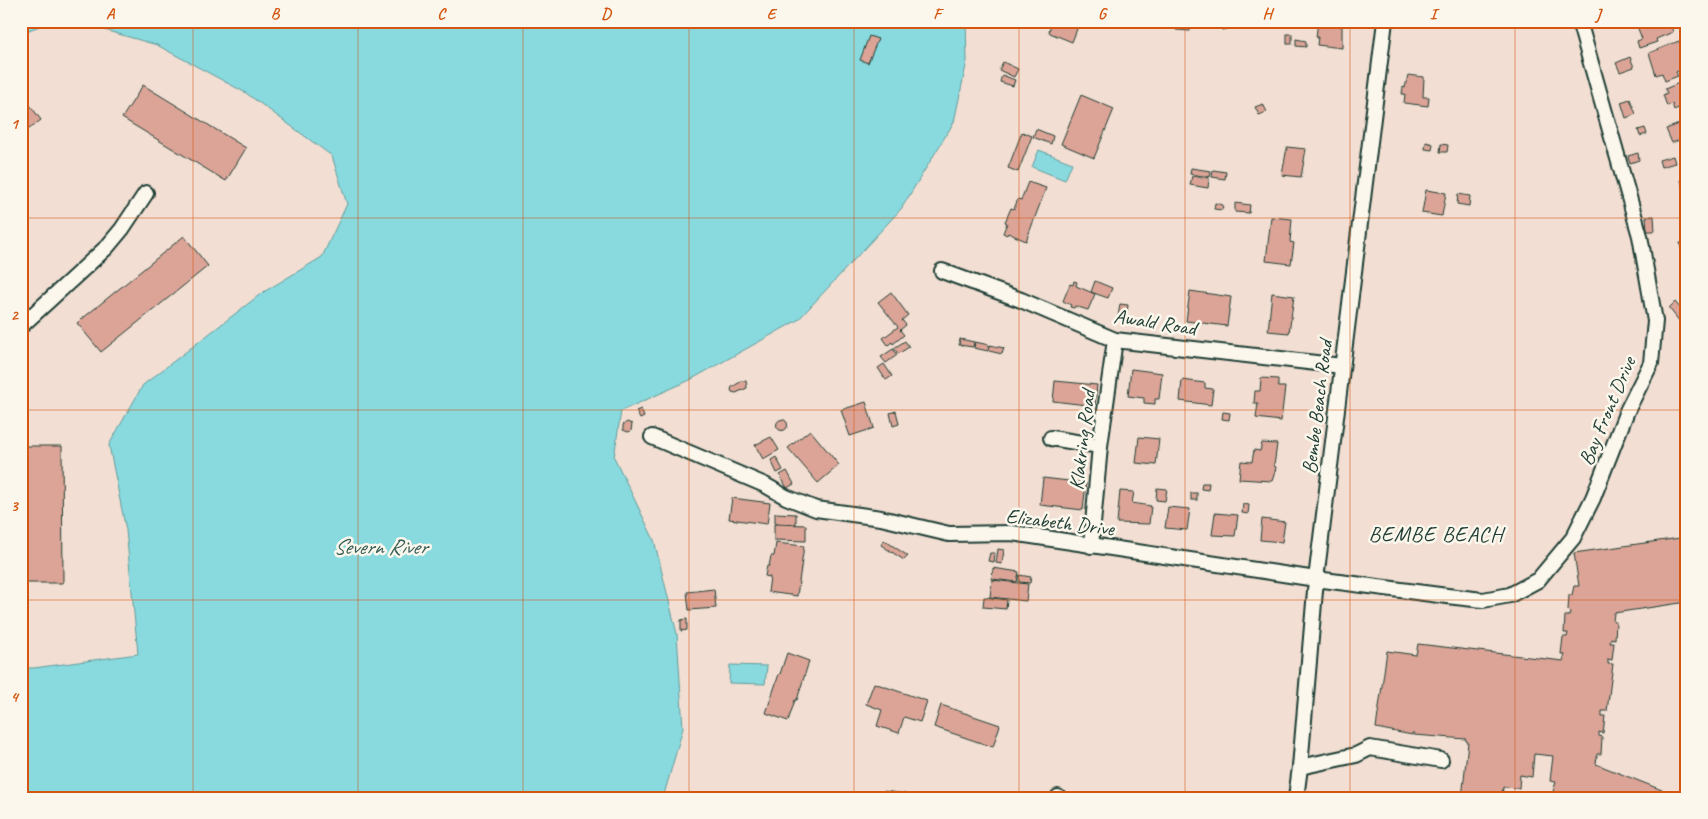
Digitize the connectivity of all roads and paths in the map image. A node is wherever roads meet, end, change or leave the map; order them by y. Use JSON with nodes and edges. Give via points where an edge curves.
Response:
{"nodes":[{"id":1,"x":1385,"y":21,"type":"edge"},
{"id":2,"x":1579,"y":21,"type":"edge"},
{"id":3,"x":146,"y":193,"type":"dead end"},
{"id":4,"x":942,"y":271,"type":"dead end"},
{"id":5,"x":21,"y":326,"type":"edge"},
{"id":6,"x":1115,"y":340,"type":"junction"},
{"id":7,"x":1342,"y":366,"type":"junction"},
{"id":8,"x":652,"y":437,"type":"dead end"},
{"id":9,"x":1050,"y":438,"type":"dead end"},
{"id":10,"x":1100,"y":446,"type":"junction"},
{"id":11,"x":1091,"y":546,"type":"junction"},
{"id":12,"x":1316,"y":579,"type":"junction"},
{"id":13,"x":1441,"y":760,"type":"dead end"},
{"id":14,"x":1300,"y":767,"type":"junction"},
{"id":15,"x":1296,"y":798,"type":"edge"}],
"edges":[{"from":1,"to":7,"type":"street","name":"Bembe Beach Road"},
{"from":2,"to":12,"type":"street","name":"Bay Front Drive","via":[[1640,236],[1655,321],[1651,363],[1627,411],[1593,498],[1573,538],[1544,573],[1538,580],[1510,595],[1483,600]]},
{"from":3,"to":5,"type":"street","via":[[107,246]]},
{"from":4,"to":6,"type":"street","name":"Awald Road"},
{"from":6,"to":7,"type":"street","name":"Awald Road"},
{"from":6,"to":10,"type":"street","name":"Klakring Road"},
{"from":7,"to":12,"type":"street","name":"Bembe Beach Road"},
{"from":8,"to":11,"type":"street","name":"Elizabeth Drive","via":[[816,509],[881,518],[949,534],[1012,533]]},
{"from":9,"to":10,"type":"street"},
{"from":10,"to":11,"type":"street","name":"Klakring Road"},
{"from":11,"to":12,"type":"street","name":"Elizabeth Drive"},
{"from":12,"to":14,"type":"street","name":"Bembe Beach Road"},
{"from":13,"to":14,"type":"street","via":[[1370,748],[1356,755]]},
{"from":14,"to":15,"type":"street","name":"Bembe Beach Road"}]}
